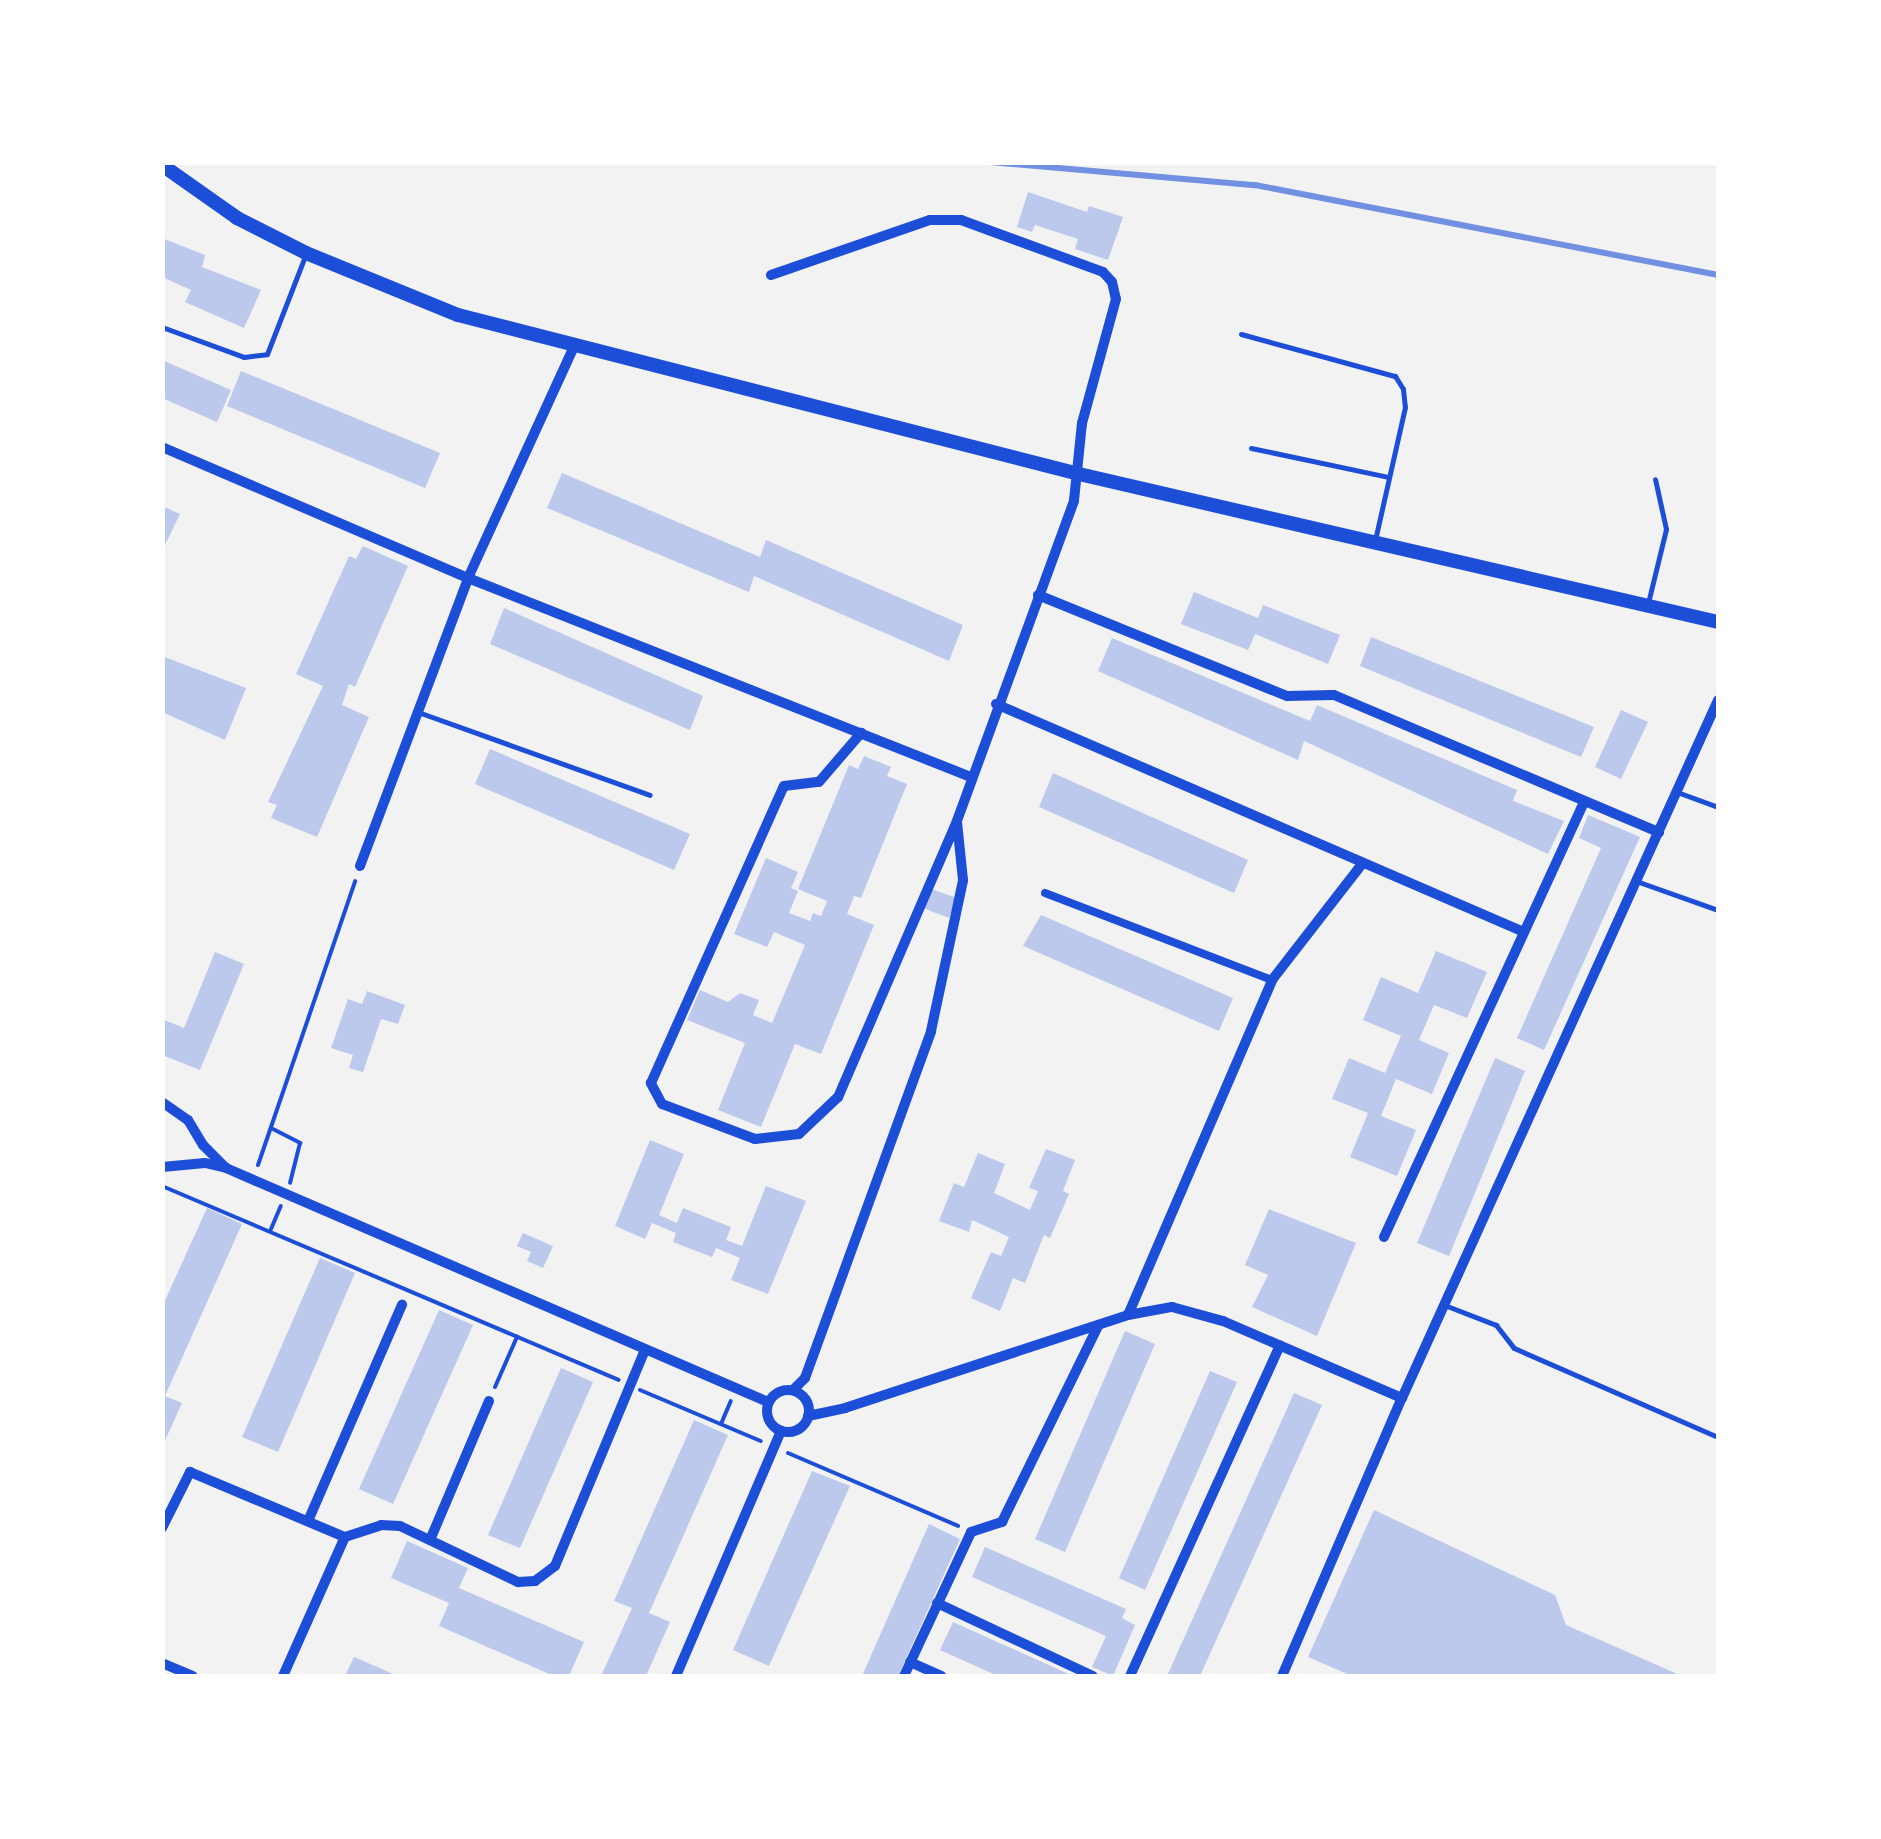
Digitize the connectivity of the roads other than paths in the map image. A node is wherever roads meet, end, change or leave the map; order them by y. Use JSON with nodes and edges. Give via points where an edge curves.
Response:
{"nodes":[{"id":1,"x":162,"y":165,"type":"edge"},
{"id":2,"x":306,"y":253,"type":"junction"},
{"id":3,"x":770,"y":276,"type":"dead end"},
{"id":4,"x":162,"y":327,"type":"edge"},
{"id":5,"x":1240,"y":334,"type":"dead end"},
{"id":6,"x":574,"y":348,"type":"junction"},
{"id":7,"x":162,"y":447,"type":"edge"},
{"id":8,"x":1250,"y":448,"type":"dead end"},
{"id":9,"x":1079,"y":474,"type":"junction"},
{"id":10,"x":1389,"y":477,"type":"junction"},
{"id":11,"x":1655,"y":480,"type":"dead end"},
{"id":12,"x":1374,"y":542,"type":"junction"},
{"id":13,"x":468,"y":578,"type":"junction"},
{"id":14,"x":1038,"y":595,"type":"junction"},
{"id":15,"x":1647,"y":606,"type":"junction"},
{"id":16,"x":1718,"y":622,"type":"edge"},
{"id":17,"x":1718,"y":700,"type":"edge"},
{"id":18,"x":996,"y":704,"type":"junction"},
{"id":19,"x":418,"y":712,"type":"junction"},
{"id":20,"x":861,"y":734,"type":"junction"},
{"id":21,"x":971,"y":777,"type":"junction"},
{"id":22,"x":1677,"y":792,"type":"junction"},
{"id":23,"x":650,"y":795,"type":"dead end"},
{"id":24,"x":1583,"y":804,"type":"junction"},
{"id":25,"x":1718,"y":807,"type":"edge"},
{"id":26,"x":958,"y":820,"type":"junction"},
{"id":27,"x":1659,"y":832,"type":"junction"},
{"id":28,"x":1362,"y":864,"type":"junction"},
{"id":29,"x":360,"y":866,"type":"road end"},
{"id":30,"x":1639,"y":882,"type":"junction"},
{"id":31,"x":1045,"y":892,"type":"dead end"},
{"id":32,"x":1718,"y":910,"type":"edge"},
{"id":33,"x":1524,"y":932,"type":"junction"},
{"id":34,"x":1272,"y":980,"type":"junction"},
{"id":35,"x":162,"y":1102,"type":"edge"},
{"id":36,"x":162,"y":1167,"type":"edge"},
{"id":37,"x":226,"y":1168,"type":"junction"},
{"id":38,"x":1384,"y":1237,"type":"dead end"},
{"id":39,"x":402,"y":1305,"type":"dead end"},
{"id":40,"x":1444,"y":1306,"type":"junction"},
{"id":41,"x":1128,"y":1315,"type":"junction"},
{"id":42,"x":1099,"y":1326,"type":"junction"},
{"id":43,"x":1280,"y":1345,"type":"junction"},
{"id":44,"x":645,"y":1350,"type":"junction"},
{"id":45,"x":792,"y":1390,"type":"junction"},
{"id":46,"x":1402,"y":1398,"type":"junction"},
{"id":47,"x":489,"y":1402,"type":"road end"},
{"id":48,"x":768,"y":1402,"type":"junction"},
{"id":49,"x":808,"y":1416,"type":"junction"},
{"id":50,"x":781,"y":1431,"type":"junction"},
{"id":51,"x":1718,"y":1438,"type":"edge"},
{"id":52,"x":308,"y":1522,"type":"junction"},
{"id":53,"x":162,"y":1528,"type":"edge"},
{"id":54,"x":345,"y":1537,"type":"junction"},
{"id":55,"x":430,"y":1540,"type":"junction"},
{"id":56,"x":937,"y":1603,"type":"junction"},
{"id":57,"x":1718,"y":1614,"type":"edge"},
{"id":58,"x":1718,"y":1629,"type":"edge"},
{"id":59,"x":910,"y":1662,"type":"junction"},
{"id":60,"x":162,"y":1664,"type":"edge"},
{"id":61,"x":192,"y":1676,"type":"edge"},
{"id":62,"x":283,"y":1676,"type":"edge"},
{"id":63,"x":676,"y":1676,"type":"edge"},
{"id":64,"x":904,"y":1676,"type":"edge"},
{"id":65,"x":941,"y":1676,"type":"edge"},
{"id":66,"x":1094,"y":1676,"type":"edge"},
{"id":67,"x":1130,"y":1676,"type":"edge"},
{"id":68,"x":1282,"y":1676,"type":"edge"}],
"edges":[{"from":1,"to":2,"type":"main road","via":[[237,218]]},
{"from":2,"to":4,"type":"lane","via":[[267,354],[244,357]]},
{"from":2,"to":6,"type":"main road","via":[[458,314]]},
{"from":3,"to":9,"type":"street","via":[[930,220],[961,220],[1103,272],[1116,299],[1082,423]]},
{"from":5,"to":10,"type":"lane","via":[[1395,376],[1405,407]]},
{"from":6,"to":9,"type":"main road"},
{"from":6,"to":13,"type":"street"},
{"from":7,"to":13,"type":"street"},
{"from":8,"to":10,"type":"lane"},
{"from":9,"to":12,"type":"main road"},
{"from":9,"to":14,"type":"street"},
{"from":10,"to":12,"type":"lane"},
{"from":11,"to":15,"type":"lane","via":[[1666,529]]},
{"from":12,"to":15,"type":"main road"},
{"from":13,"to":19,"type":"street"},
{"from":13,"to":20,"type":"street"},
{"from":14,"to":18,"type":"street"},
{"from":14,"to":24,"type":"street","via":[[1287,696],[1334,695]]},
{"from":15,"to":16,"type":"main road"},
{"from":17,"to":22,"type":"street"},
{"from":18,"to":21,"type":"street"},
{"from":18,"to":28,"type":"street"},
{"from":19,"to":23,"type":"lane"},
{"from":19,"to":29,"type":"street"},
{"from":20,"to":21,"type":"street"},
{"from":20,"to":26,"type":"street","via":[[819,782],[784,786],[651,1083],[662,1104],[756,1139],[798,1134],[838,1098]]},
{"from":21,"to":26,"type":"street"},
{"from":22,"to":25,"type":"lane"},
{"from":22,"to":27,"type":"street"},
{"from":24,"to":27,"type":"street"},
{"from":24,"to":33,"type":"street"},
{"from":26,"to":45,"type":"street","via":[[963,880],[931,1031],[805,1378]]},
{"from":27,"to":30,"type":"street"},
{"from":28,"to":33,"type":"street"},
{"from":28,"to":34,"type":"street"},
{"from":30,"to":32,"type":"lane"},
{"from":30,"to":40,"type":"street"},
{"from":31,"to":34,"type":"street"},
{"from":33,"to":38,"type":"street"},
{"from":34,"to":41,"type":"street"},
{"from":35,"to":37,"type":"street","via":[[188,1120]]},
{"from":36,"to":37,"type":"street"},
{"from":37,"to":44,"type":"street"},
{"from":39,"to":52,"type":"street"},
{"from":40,"to":46,"type":"street"},
{"from":40,"to":51,"type":"lane","via":[[1496,1325],[1514,1348]]},
{"from":41,"to":42,"type":"street"},
{"from":41,"to":43,"type":"street","via":[[1193,1310]]},
{"from":42,"to":49,"type":"street"},
{"from":42,"to":56,"type":"street","via":[[1002,1522],[971,1532]]},
{"from":43,"to":46,"type":"street"},
{"from":43,"to":67,"type":"street"},
{"from":44,"to":48,"type":"street"},
{"from":44,"to":55,"type":"street","via":[[545,1574],[518,1582]]},
{"from":45,"to":48,"type":"street"},
{"from":45,"to":49,"type":"street","via":[[807,1401]]},
{"from":46,"to":68,"type":"street"},
{"from":47,"to":55,"type":"street"},
{"from":48,"to":50,"type":"street","via":[[768,1420]]},
{"from":49,"to":50,"type":"street","via":[[795,1431]]},
{"from":50,"to":63,"type":"street"},
{"from":52,"to":53,"type":"street","via":[[190,1472]]},
{"from":52,"to":54,"type":"street"},
{"from":54,"to":55,"type":"street","via":[[382,1525]]},
{"from":54,"to":62,"type":"street"},
{"from":56,"to":59,"type":"street"},
{"from":56,"to":66,"type":"street"},
{"from":57,"to":58,"type":"lane"},
{"from":59,"to":64,"type":"street"},
{"from":59,"to":65,"type":"street"},
{"from":60,"to":61,"type":"street"}]}
